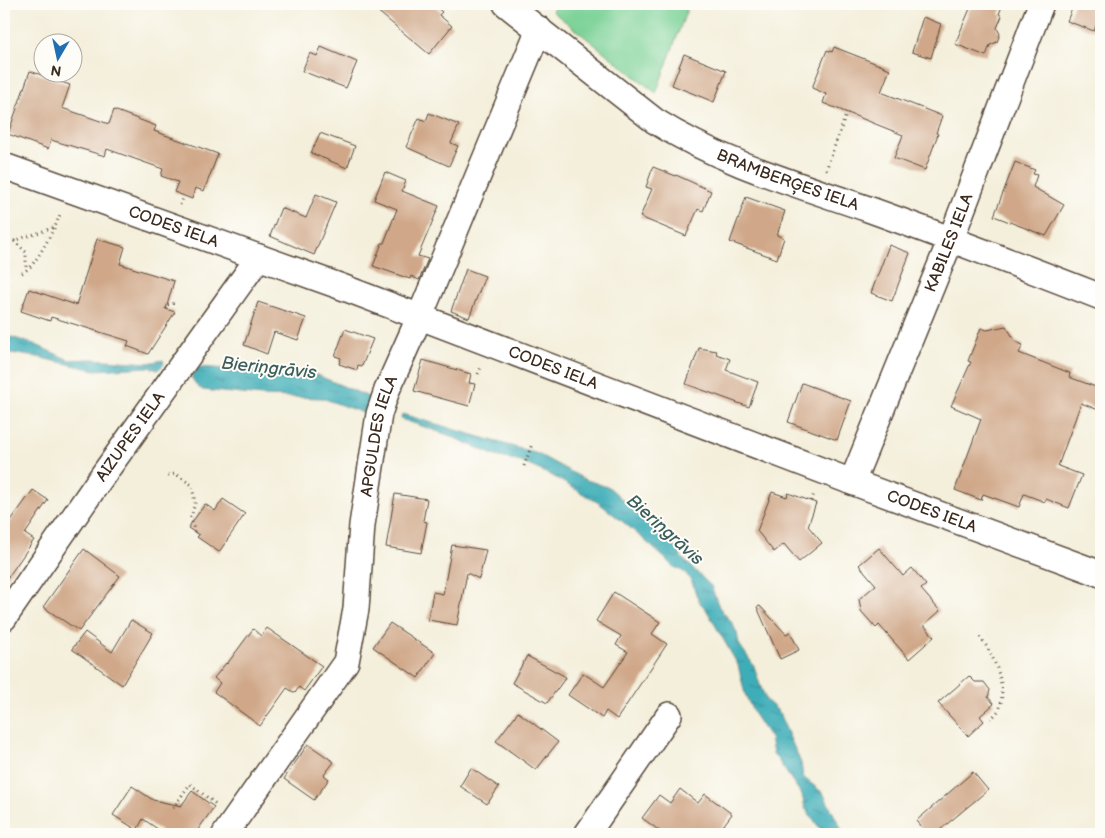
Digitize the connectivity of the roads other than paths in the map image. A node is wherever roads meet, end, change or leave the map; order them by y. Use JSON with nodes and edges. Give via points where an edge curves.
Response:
{"nodes":[{"id":1,"x":506,"y":4,"type":"edge"},
{"id":2,"x":1041,"y":4,"type":"edge"},
{"id":3,"x":539,"y":29,"type":"junction"},
{"id":4,"x":4,"y":166,"type":"edge"},
{"id":5,"x":951,"y":239,"type":"junction"},
{"id":6,"x":259,"y":257,"type":"junction"},
{"id":7,"x":1101,"y":297,"type":"edge"},
{"id":8,"x":420,"y":316,"type":"junction"},
{"id":9,"x":852,"y":482,"type":"junction"},
{"id":10,"x":1101,"y":574,"type":"edge"},
{"id":11,"x":4,"y":618,"type":"edge"},
{"id":12,"x":669,"y":715,"type":"dead end"},
{"id":13,"x":230,"y":826,"type":"edge"},
{"id":14,"x":587,"y":834,"type":"edge"}],
"edges":[{"from":1,"to":3,"type":"street","name":"BRAMBERĢES IELA"},
{"from":2,"to":5,"type":"street","name":"KABILES IELA"},
{"from":3,"to":5,"type":"street","name":"BRAMBERĢES IELA","via":[[678,136],[725,157]]},
{"from":3,"to":8,"type":"street","name":"APGULDES IELA"},
{"from":4,"to":6,"type":"street","name":"CODES IELA"},
{"from":5,"to":7,"type":"street","name":"BRAMBERĢES IELA"},
{"from":5,"to":9,"type":"street","name":"KABILES IELA"},
{"from":6,"to":8,"type":"street","name":"CODES IELA"},
{"from":6,"to":11,"type":"street","name":"AIZUPES IELA"},
{"from":8,"to":9,"type":"street","name":"CODES IELA"},
{"from":8,"to":13,"type":"street","name":"APGULDES IELA","via":[[379,414],[362,525],[356,609],[346,662]]},
{"from":9,"to":10,"type":"street","name":"CODES IELA"},
{"from":12,"to":14,"type":"street"}]}
